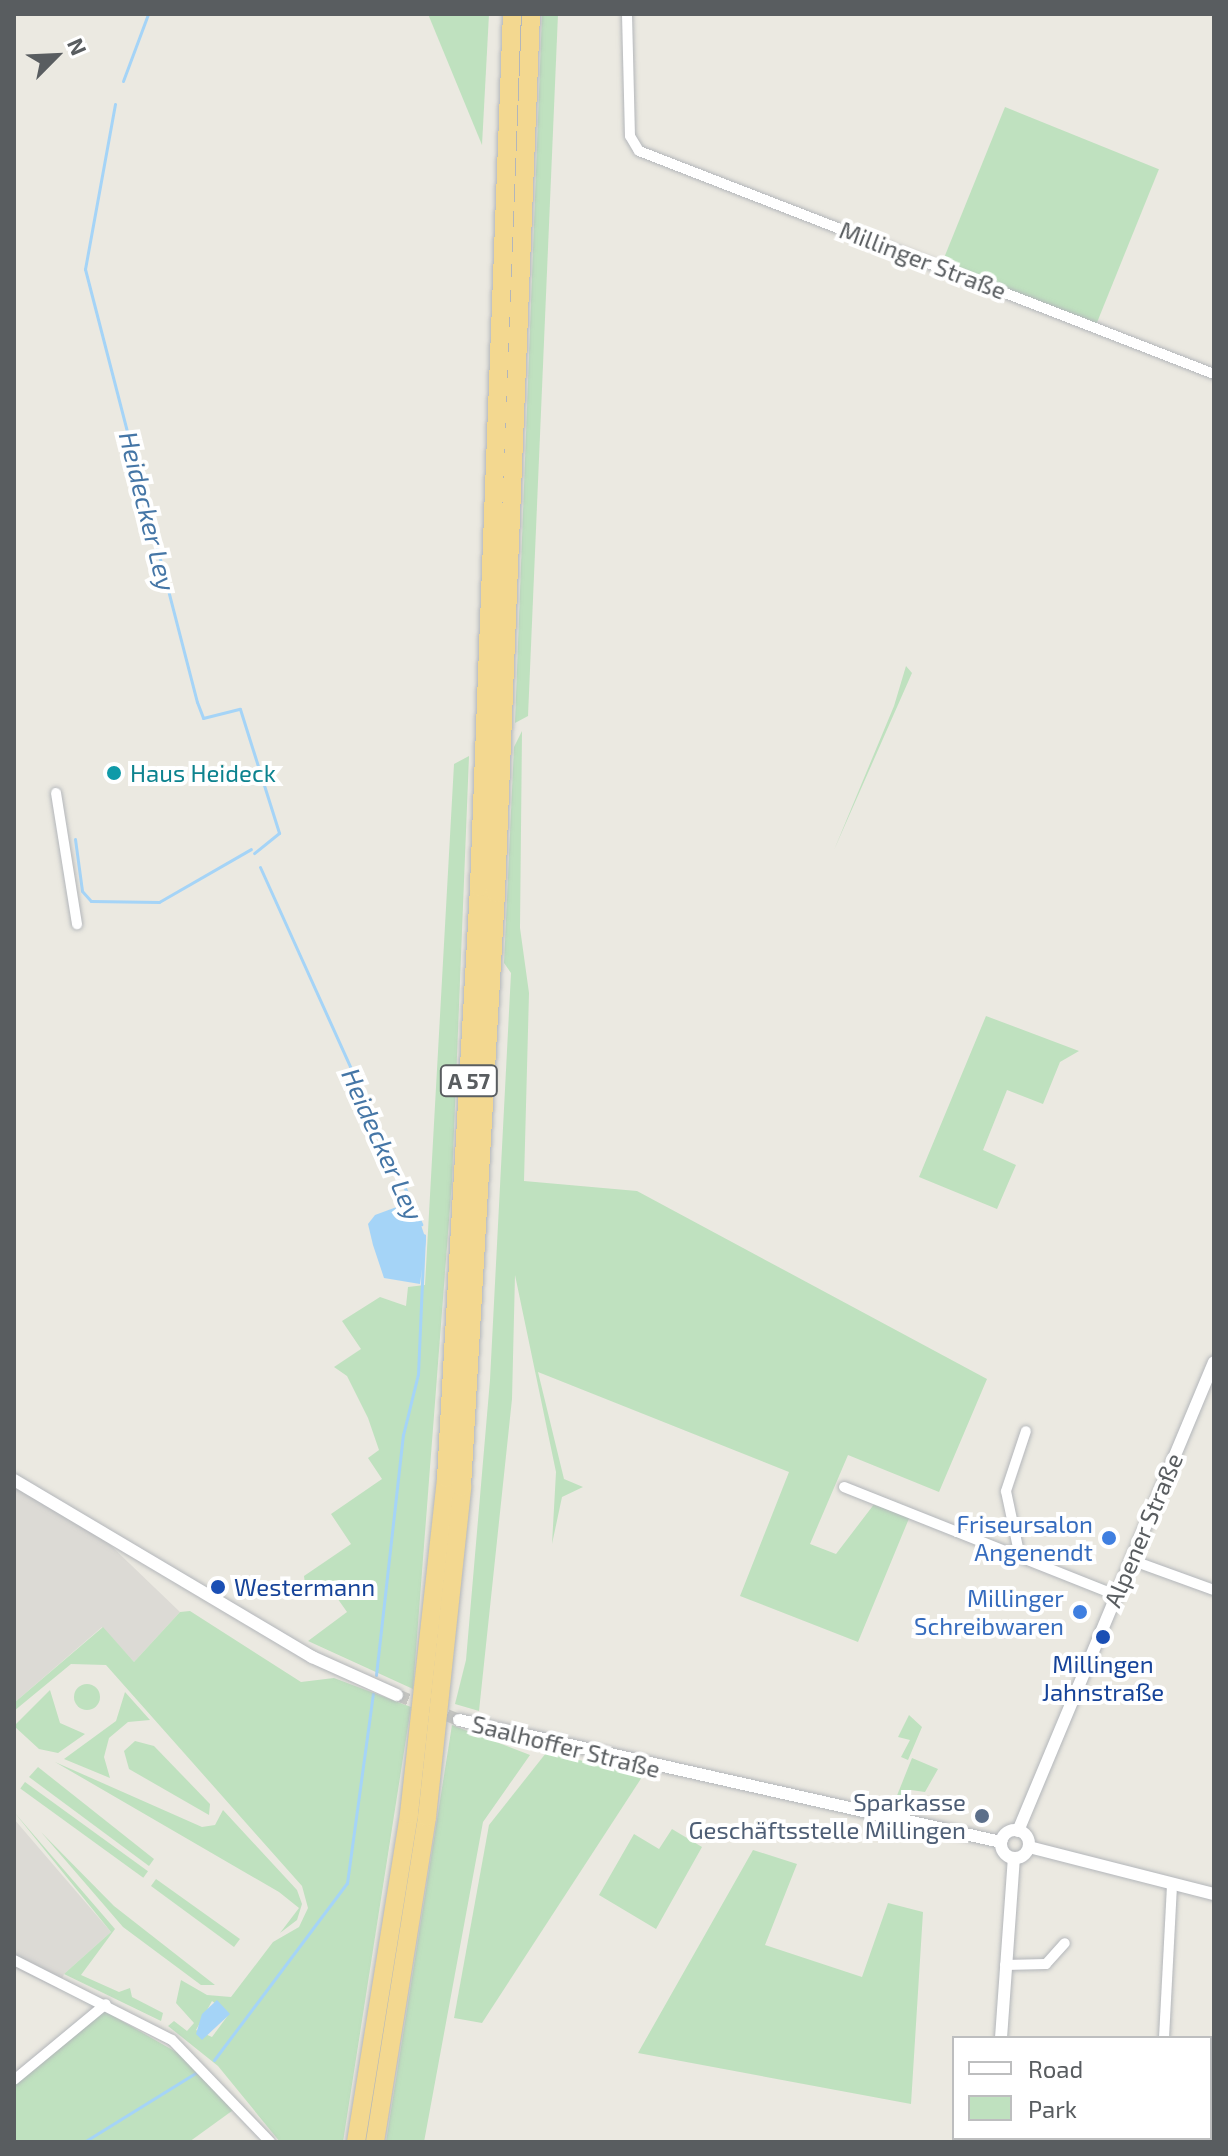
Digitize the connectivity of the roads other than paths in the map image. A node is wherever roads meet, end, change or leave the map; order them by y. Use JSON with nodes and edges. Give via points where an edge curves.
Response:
{"nodes":[{"id":1,"x":512,"y":14,"type":"edge"},
{"id":2,"x":531,"y":14,"type":"edge"},
{"id":3,"x":627,"y":14,"type":"edge"},
{"id":4,"x":1214,"y":374,"type":"edge"},
{"id":5,"x":56,"y":793,"type":"dead end"},
{"id":6,"x":77,"y":924,"type":"dead end"},
{"id":7,"x":1214,"y":1362,"type":"edge"},
{"id":8,"x":1026,"y":1431,"type":"dead end"},
{"id":9,"x":14,"y":1480,"type":"edge"},
{"id":10,"x":844,"y":1487,"type":"dead end"},
{"id":11,"x":1020,"y":1557,"type":"junction"},
{"id":12,"x":1131,"y":1560,"type":"junction"},
{"id":13,"x":1214,"y":1590,"type":"edge"},
{"id":14,"x":1115,"y":1595,"type":"junction"},
{"id":15,"x":397,"y":1695,"type":"tunnel mouth"},
{"id":16,"x":459,"y":1720,"type":"tunnel mouth"},
{"id":17,"x":1018,"y":1831,"type":"junction"},
{"id":18,"x":1001,"y":1842,"type":"junction"},
{"id":19,"x":1029,"y":1847,"type":"junction"},
{"id":20,"x":1014,"y":1858,"type":"junction"},
{"id":21,"x":1172,"y":1885,"type":"junction"},
{"id":22,"x":1214,"y":1894,"type":"edge"},
{"id":23,"x":1065,"y":1943,"type":"dead end"},
{"id":24,"x":14,"y":1960,"type":"edge"},
{"id":25,"x":1005,"y":1965,"type":"junction"},
{"id":26,"x":106,"y":2004,"type":"junction"},
{"id":27,"x":1001,"y":2036,"type":"edge"},
{"id":28,"x":1164,"y":2036,"type":"edge"},
{"id":29,"x":14,"y":2080,"type":"edge"},
{"id":30,"x":270,"y":2142,"type":"edge"},
{"id":31,"x":356,"y":2142,"type":"edge"},
{"id":32,"x":375,"y":2142,"type":"edge"}],
"edges":[{"from":1,"to":31,"type":"highway","number":"A 57","via":[[479,887],[446,1478],[409,1814]]},
{"from":2,"to":32,"type":"highway","number":"A 57","via":[[496,893],[462,1487],[427,1817]]},
{"from":3,"to":4,"type":"street","name":"Millinger Straße","via":[[633,145]]},
{"from":5,"to":6,"type":"street"},
{"from":7,"to":12,"type":"street","name":"Alpener Straße"},
{"from":8,"to":11,"type":"street","via":[[1006,1491]]},
{"from":9,"to":15,"type":"street","via":[[301,1650]]},
{"from":10,"to":11,"type":"street"},
{"from":11,"to":14,"type":"street"},
{"from":12,"to":13,"type":"street"},
{"from":12,"to":14,"type":"street","name":"Alpener Straße"},
{"from":14,"to":17,"type":"street","name":"Alpener Straße"},
{"from":16,"to":18,"type":"street","name":"Saalhoffer Straße"},
{"from":17,"to":18,"type":"street"},
{"from":17,"to":19,"type":"street"},
{"from":18,"to":20,"type":"street"},
{"from":19,"to":20,"type":"street"},
{"from":19,"to":21,"type":"street"},
{"from":20,"to":25,"type":"street"},
{"from":21,"to":22,"type":"street"},
{"from":21,"to":28,"type":"street"},
{"from":23,"to":25,"type":"street","via":[[1046,1964]]},
{"from":24,"to":26,"type":"street"},
{"from":25,"to":27,"type":"street"},
{"from":26,"to":29,"type":"street"},
{"from":26,"to":30,"type":"street","via":[[186,2051]]}]}
